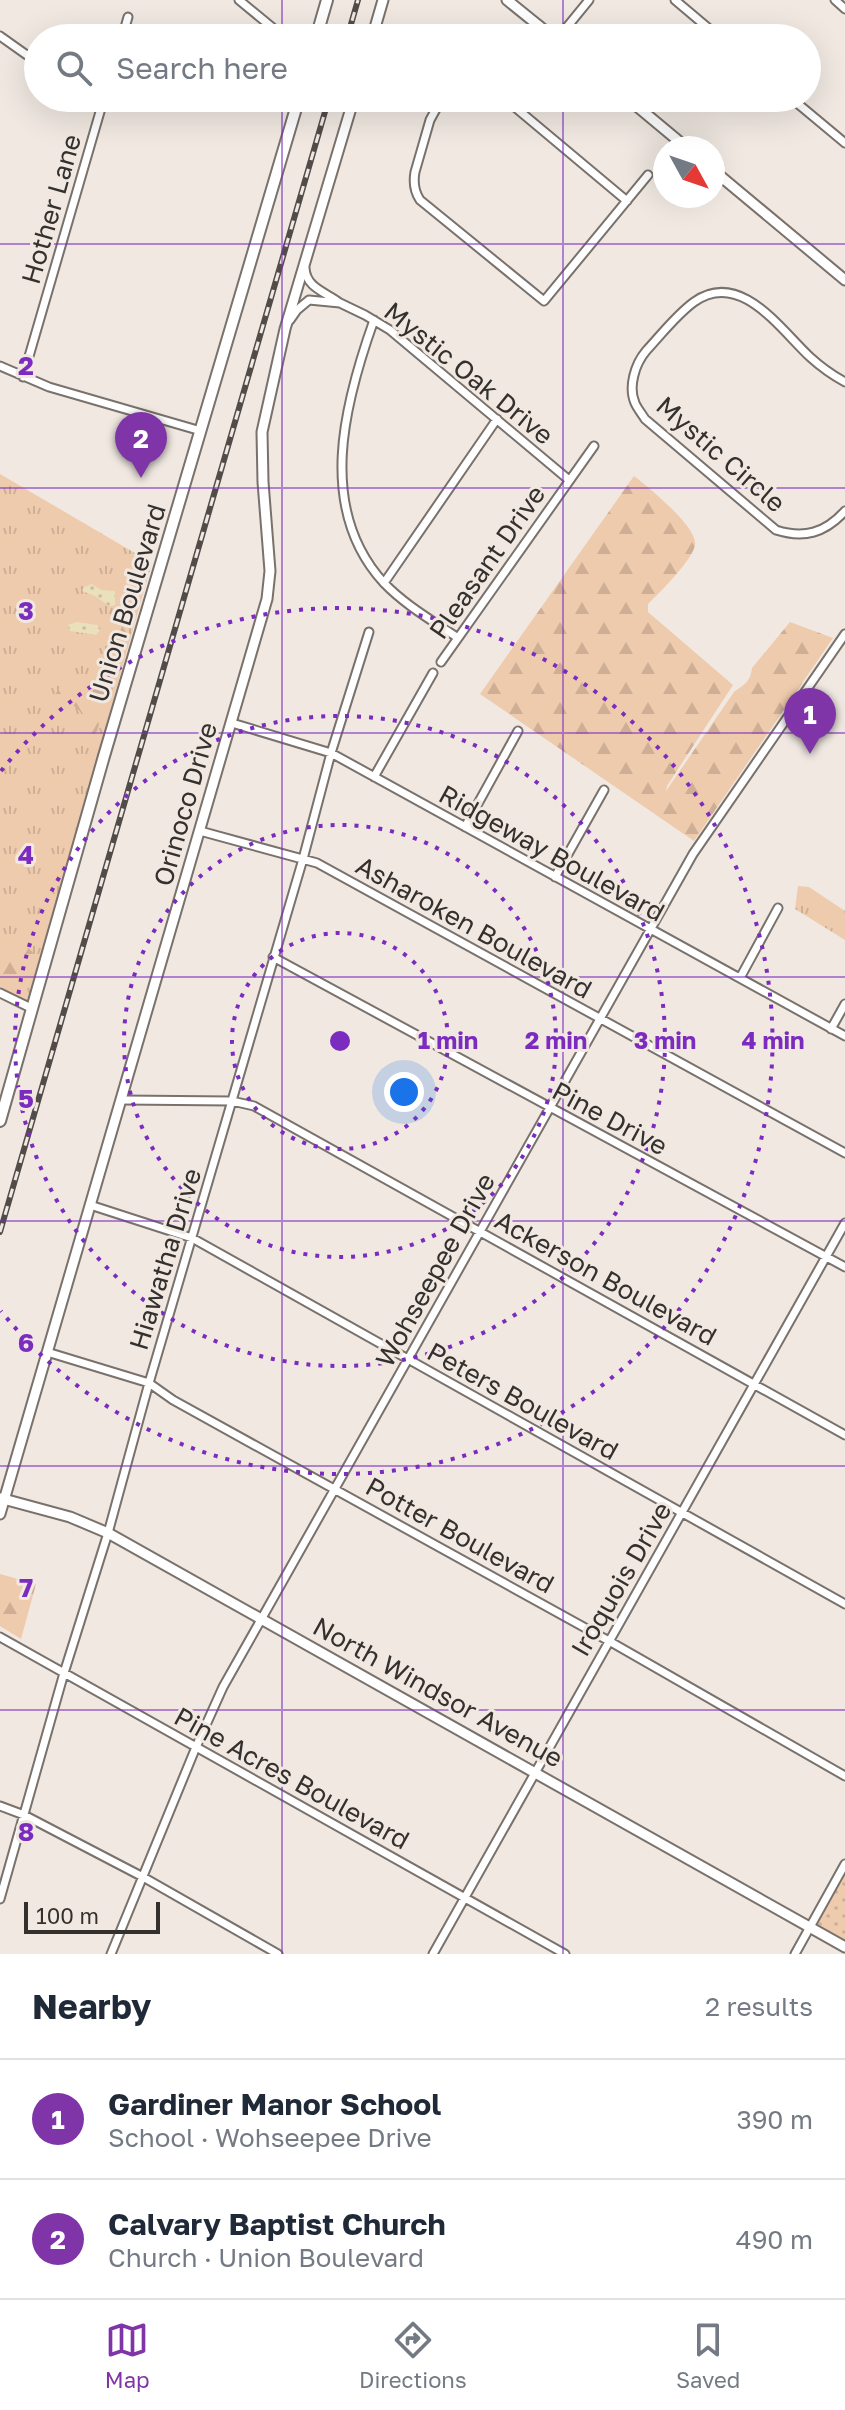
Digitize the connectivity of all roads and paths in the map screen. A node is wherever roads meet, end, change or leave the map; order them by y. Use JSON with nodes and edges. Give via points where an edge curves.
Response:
{"nodes":[{"id":1,"x":239,"y":0,"type":"edge"},
{"id":2,"x":327,"y":0,"type":"edge"},
{"id":3,"x":383,"y":0,"type":"edge"},
{"id":4,"x":507,"y":0,"type":"edge"},
{"id":5,"x":589,"y":0,"type":"edge"},
{"id":6,"x":675,"y":0,"type":"edge"},
{"id":7,"x":835,"y":0,"type":"edge"},
{"id":8,"x":845,"y":9,"type":"edge"},
{"id":9,"x":128,"y":17,"type":"dead end"},
{"id":10,"x":126,"y":24,"type":"edge"},
{"id":11,"x":268,"y":24,"type":"edge"},
{"id":12,"x":320,"y":24,"type":"edge"},
{"id":13,"x":376,"y":24,"type":"edge"},
{"id":14,"x":538,"y":24,"type":"edge"},
{"id":15,"x":568,"y":24,"type":"edge"},
{"id":16,"x":703,"y":24,"type":"edge"},
{"id":17,"x":0,"y":36,"type":"edge"},
{"id":18,"x":24,"y":53,"type":"edge"},
{"id":19,"x":100,"y":112,"type":"edge"},
{"id":20,"x":295,"y":112,"type":"edge"},
{"id":21,"x":350,"y":112,"type":"edge"},
{"id":22,"x":434,"y":112,"type":"edge"},
{"id":23,"x":522,"y":112,"type":"edge"},
{"id":24,"x":644,"y":112,"type":"edge"},
{"id":25,"x":808,"y":112,"type":"edge"},
{"id":26,"x":673,"y":136,"type":"edge"},
{"id":27,"x":845,"y":143,"type":"edge"},
{"id":28,"x":648,"y":175,"type":"dead end"},
{"id":29,"x":725,"y":180,"type":"edge"},
{"id":30,"x":627,"y":201,"type":"junction"},
{"id":31,"x":305,"y":260,"type":"junction"},
{"id":32,"x":845,"y":280,"type":"edge"},
{"id":33,"x":340,"y":303,"type":"junction"},
{"id":34,"x":374,"y":320,"type":"junction"},
{"id":35,"x":285,"y":329,"type":"junction"},
{"id":36,"x":0,"y":366,"type":"edge"},
{"id":37,"x":23,"y":377,"type":"junction"},
{"id":38,"x":845,"y":382,"type":"edge"},
{"id":39,"x":497,"y":419,"type":"junction"},
{"id":40,"x":201,"y":431,"type":"junction"},
{"id":41,"x":594,"y":446,"type":"dead end"},
{"id":42,"x":569,"y":480,"type":"junction"},
{"id":43,"x":845,"y":511,"type":"edge"},
{"id":44,"x":384,"y":583,"type":"junction"},
{"id":45,"x":369,"y":632,"type":"dead end"},
{"id":46,"x":845,"y":634,"type":"edge"},
{"id":47,"x":458,"y":638,"type":"junction"},
{"id":48,"x":441,"y":662,"type":"dead end"},
{"id":49,"x":433,"y":673,"type":"dead end"},
{"id":50,"x":232,"y":723,"type":"junction"},
{"id":51,"x":518,"y":731,"type":"dead end"},
{"id":52,"x":331,"y":753,"type":"junction"},
{"id":53,"x":374,"y":777,"type":"junction"},
{"id":54,"x":604,"y":790,"type":"dead end"},
{"id":55,"x":465,"y":827,"type":"junction"},
{"id":56,"x":200,"y":831,"type":"junction"},
{"id":57,"x":303,"y":859,"type":"junction"},
{"id":58,"x":555,"y":877,"type":"junction"},
{"id":59,"x":778,"y":908,"type":"dead end"},
{"id":60,"x":650,"y":930,"type":"junction"},
{"id":61,"x":273,"y":957,"type":"junction"},
{"id":62,"x":740,"y":978,"type":"junction"},
{"id":63,"x":0,"y":993,"type":"edge"},
{"id":64,"x":845,"y":1004,"type":"edge"},
{"id":65,"x":33,"y":1009,"type":"junction"},
{"id":66,"x":600,"y":1019,"type":"junction"},
{"id":67,"x":831,"y":1029,"type":"junction"},
{"id":68,"x":845,"y":1036,"type":"edge"},
{"id":69,"x":5,"y":1083,"type":"edge"},
{"id":70,"x":122,"y":1100,"type":"junction"},
{"id":71,"x":232,"y":1101,"type":"junction"},
{"id":72,"x":550,"y":1108,"type":"junction"},
{"id":73,"x":0,"y":1121,"type":"edge"},
{"id":74,"x":845,"y":1153,"type":"edge"},
{"id":75,"x":90,"y":1205,"type":"junction"},
{"id":76,"x":845,"y":1223,"type":"edge"},
{"id":77,"x":479,"y":1230,"type":"junction"},
{"id":78,"x":192,"y":1238,"type":"junction"},
{"id":79,"x":826,"y":1257,"type":"junction"},
{"id":80,"x":845,"y":1267,"type":"edge"},
{"id":81,"x":47,"y":1352,"type":"junction"},
{"id":82,"x":407,"y":1360,"type":"junction"},
{"id":83,"x":149,"y":1383,"type":"junction"},
{"id":84,"x":754,"y":1384,"type":"junction"},
{"id":85,"x":845,"y":1435,"type":"edge"},
{"id":86,"x":334,"y":1488,"type":"junction"},
{"id":87,"x":2,"y":1498,"type":"edge"},
{"id":88,"x":682,"y":1513,"type":"junction"},
{"id":89,"x":0,"y":1514,"type":"edge"},
{"id":90,"x":108,"y":1533,"type":"junction"},
{"id":91,"x":845,"y":1604,"type":"edge"},
{"id":92,"x":262,"y":1618,"type":"junction"},
{"id":93,"x":0,"y":1637,"type":"edge"},
{"id":94,"x":609,"y":1641,"type":"junction"},
{"id":95,"x":64,"y":1673,"type":"junction"},
{"id":96,"x":196,"y":1747,"type":"junction"},
{"id":97,"x":535,"y":1772,"type":"junction"},
{"id":98,"x":845,"y":1776,"type":"edge"},
{"id":99,"x":0,"y":1806,"type":"edge"},
{"id":100,"x":24,"y":1815,"type":"junction"},
{"id":101,"x":845,"y":1864,"type":"edge"},
{"id":102,"x":143,"y":1877,"type":"junction"},
{"id":103,"x":466,"y":1897,"type":"junction"},
{"id":104,"x":0,"y":1899,"type":"edge"},
{"id":105,"x":809,"y":1927,"type":"junction"},
{"id":106,"x":845,"y":1947,"type":"edge"},
{"id":107,"x":111,"y":1954,"type":"edge"},
{"id":108,"x":278,"y":1954,"type":"edge"},
{"id":109,"x":433,"y":1954,"type":"edge"},
{"id":110,"x":565,"y":1954,"type":"edge"},
{"id":111,"x":795,"y":1954,"type":"edge"}],
"edges":[{"from":1,"to":11,"type":"street"},
{"from":2,"to":12,"type":"main road"},
{"from":3,"to":13,"type":"street"},
{"from":4,"to":14,"type":"street"},
{"from":5,"to":15,"type":"street"},
{"from":6,"to":16,"type":"street"},
{"from":7,"to":8,"type":"street"},
{"from":9,"to":10,"type":"street"},
{"from":17,"to":18,"type":"street"},
{"from":19,"to":37,"type":"street","name":"Hother Lane"},
{"from":20,"to":40,"type":"main road","name":"Union Boulevard"},
{"from":21,"to":31,"type":"street","name":"Orinoco Drive"},
{"from":22,"to":30,"type":"street","via":[[415,172],[420,200],[544,301]]},
{"from":23,"to":30,"type":"street"},
{"from":24,"to":26,"type":"street"},
{"from":25,"to":27,"type":"street"},
{"from":28,"to":30,"type":"street"},
{"from":29,"to":32,"type":"street"},
{"from":31,"to":33,"type":"street","name":"Mystic Oak Drive","via":[[312,286]]},
{"from":31,"to":35,"type":"street","name":"Orinoco Drive"},
{"from":33,"to":34,"type":"street","name":"Mystic Oak Drive"},
{"from":33,"to":35,"type":"street","name":"Mystic Oak Drive","via":[[304,302]]},
{"from":34,"to":39,"type":"street","name":"Mystic Oak Drive"},
{"from":34,"to":44,"type":"street","via":[[345,425],[341,478],[358,543]]},
{"from":35,"to":50,"type":"street","name":"Orinoco Drive","via":[[262,432],[267,599]]},
{"from":36,"to":37,"type":"street"},
{"from":37,"to":40,"type":"street"},
{"from":38,"to":43,"type":"street","name":"Mystic Circle","via":[[812,360],[758,306],[724,292],[694,302],[668,327],[642,356],[632,386],[634,402],[645,419],[776,530],[808,535]]},
{"from":39,"to":42,"type":"street","name":"Mystic Oak Drive"},
{"from":39,"to":44,"type":"street"},
{"from":40,"to":65,"type":"main road","name":"Union Boulevard"},
{"from":41,"to":42,"type":"street","name":"Pleasant Drive"},
{"from":42,"to":47,"type":"street","name":"Pleasant Drive"},
{"from":44,"to":47,"type":"street"},
{"from":45,"to":52,"type":"street","name":"Hiawatha Drive"},
{"from":46,"to":60,"type":"street","name":"Wohseepee Drive","via":[[693,854]]},
{"from":47,"to":48,"type":"street","name":"Pleasant Drive"},
{"from":49,"to":53,"type":"street"},
{"from":50,"to":52,"type":"street","name":"Ridgeway Boulevard"},
{"from":50,"to":56,"type":"street","name":"Orinoco Drive"},
{"from":51,"to":55,"type":"street"},
{"from":52,"to":53,"type":"street","name":"Ridgeway Boulevard"},
{"from":52,"to":57,"type":"street","name":"Hiawatha Drive"},
{"from":53,"to":55,"type":"street","name":"Ridgeway Boulevard"},
{"from":54,"to":58,"type":"street"},
{"from":55,"to":58,"type":"street","name":"Ridgeway Boulevard"},
{"from":56,"to":57,"type":"street","name":"Asharoken Boulevard"},
{"from":56,"to":70,"type":"street","name":"Orinoco Drive"},
{"from":57,"to":61,"type":"street","name":"Hiawatha Drive"},
{"from":57,"to":66,"type":"street","name":"Asharoken Boulevard"},
{"from":58,"to":60,"type":"street","name":"Ridgeway Boulevard"},
{"from":59,"to":62,"type":"street"},
{"from":60,"to":62,"type":"street","name":"Ridgeway Boulevard"},
{"from":60,"to":66,"type":"street","name":"Wohseepee Drive"},
{"from":61,"to":71,"type":"street","name":"Hiawatha Drive"},
{"from":61,"to":72,"type":"street","name":"Pine Drive"},
{"from":62,"to":67,"type":"street","name":"Ridgeway Boulevard"},
{"from":63,"to":65,"type":"street"},
{"from":64,"to":67,"type":"street"},
{"from":65,"to":69,"type":"main road","name":"Union Boulevard"},
{"from":66,"to":72,"type":"street","name":"Wohseepee Drive"},
{"from":66,"to":74,"type":"street","name":"Asharoken Boulevard"},
{"from":67,"to":68,"type":"street","name":"Ridgeway Boulevard"},
{"from":69,"to":73,"type":"main road","name":"Union Boulevard"},
{"from":70,"to":71,"type":"street","name":"Ackerson Boulevard"},
{"from":70,"to":75,"type":"street","name":"Orinoco Drive"},
{"from":71,"to":77,"type":"street","name":"Ackerson Boulevard","via":[[281,1120]]},
{"from":71,"to":78,"type":"street","name":"Hiawatha Drive"},
{"from":72,"to":77,"type":"street","name":"Wohseepee Drive"},
{"from":72,"to":79,"type":"street","name":"Pine Drive"},
{"from":75,"to":78,"type":"street","name":"Peters Boulevard"},
{"from":75,"to":81,"type":"street","name":"Orinoco Drive"},
{"from":76,"to":79,"type":"street","name":"Iroquois Drive"},
{"from":77,"to":82,"type":"street","name":"Wohseepee Drive"},
{"from":77,"to":84,"type":"street","name":"Ackerson Boulevard"},
{"from":78,"to":82,"type":"street","name":"Peters Boulevard"},
{"from":78,"to":83,"type":"street","name":"Hiawatha Drive"},
{"from":79,"to":80,"type":"street","name":"Pine Drive"},
{"from":79,"to":84,"type":"street","name":"Iroquois Drive"},
{"from":81,"to":83,"type":"street","name":"Potter Boulevard"},
{"from":81,"to":87,"type":"street","name":"Orinoco Drive"},
{"from":82,"to":86,"type":"street","name":"Wohseepee Drive"},
{"from":82,"to":88,"type":"street","name":"Peters Boulevard"},
{"from":83,"to":86,"type":"street","name":"Potter Boulevard"},
{"from":83,"to":90,"type":"street","name":"Hiawatha Drive"},
{"from":84,"to":85,"type":"street","name":"Ackerson Boulevard"},
{"from":84,"to":88,"type":"street","name":"Iroquois Drive"},
{"from":86,"to":92,"type":"street","name":"Wohseepee Drive"},
{"from":86,"to":94,"type":"street","name":"Potter Boulevard"},
{"from":87,"to":89,"type":"street","name":"Orinoco Drive"},
{"from":87,"to":90,"type":"street","name":"North Windsor Avenue"},
{"from":88,"to":91,"type":"street","name":"Peters Boulevard"},
{"from":88,"to":94,"type":"street","name":"Iroquois Drive"},
{"from":90,"to":92,"type":"street","name":"North Windsor Avenue"},
{"from":90,"to":95,"type":"street","name":"Hiawatha Drive"},
{"from":92,"to":96,"type":"street","name":"Wohseepee Drive"},
{"from":92,"to":97,"type":"street","name":"North Windsor Avenue"},
{"from":93,"to":95,"type":"street","name":"Pine Acres Boulevard"},
{"from":94,"to":97,"type":"street","name":"Iroquois Drive"},
{"from":94,"to":98,"type":"street","name":"Potter Boulevard"},
{"from":95,"to":96,"type":"street","name":"Pine Acres Boulevard"},
{"from":95,"to":100,"type":"street","name":"Hiawatha Drive"},
{"from":96,"to":102,"type":"street","name":"Wohseepee Drive"},
{"from":96,"to":103,"type":"street","name":"Pine Acres Boulevard"},
{"from":97,"to":103,"type":"street","name":"Iroquois Drive"},
{"from":97,"to":105,"type":"street","name":"North Windsor Avenue"},
{"from":99,"to":100,"type":"street"},
{"from":100,"to":102,"type":"street"},
{"from":100,"to":104,"type":"street","name":"Hiawatha Drive"},
{"from":101,"to":105,"type":"street"},
{"from":102,"to":107,"type":"street","name":"Wohseepee Drive"},
{"from":102,"to":108,"type":"street"},
{"from":103,"to":109,"type":"street","name":"Iroquois Drive"},
{"from":103,"to":110,"type":"street","name":"Pine Acres Boulevard"},
{"from":105,"to":106,"type":"street","name":"North Windsor Avenue"},
{"from":105,"to":111,"type":"street"}]}
